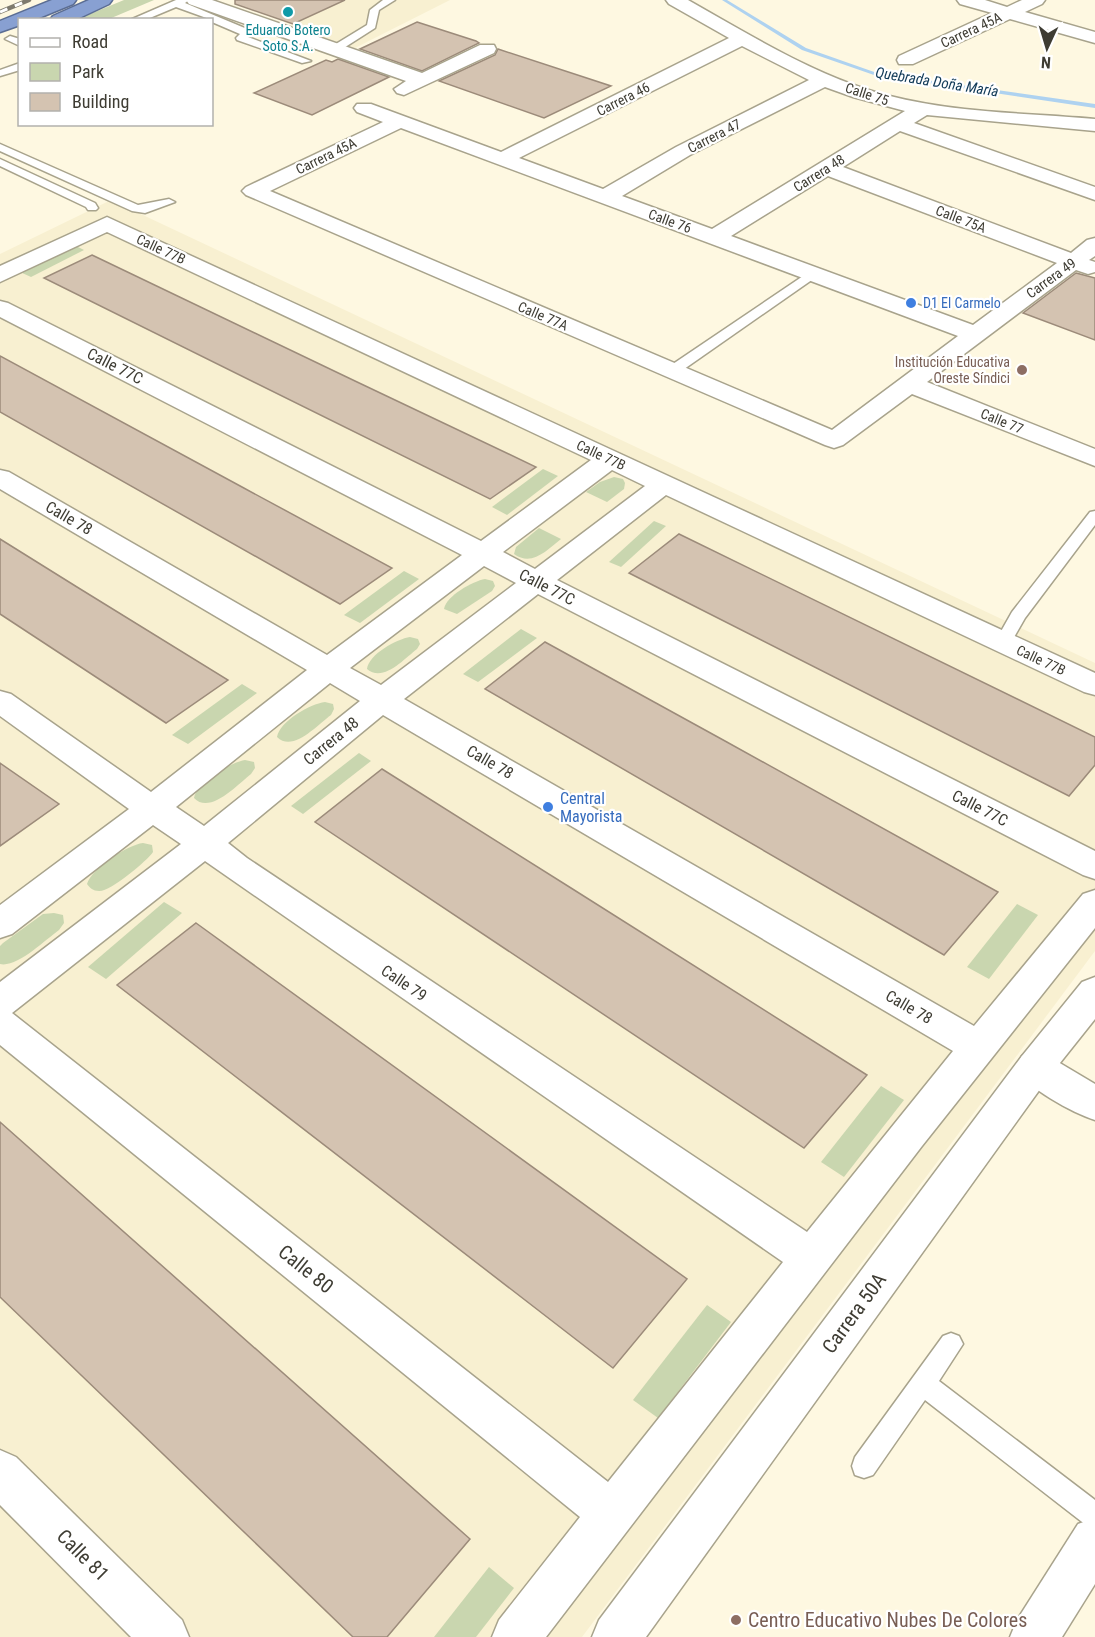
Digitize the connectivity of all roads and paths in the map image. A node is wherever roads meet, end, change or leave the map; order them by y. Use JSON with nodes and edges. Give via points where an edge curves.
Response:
{"nodes":[{"id":1,"x":68,"y":0,"type":"edge"},
{"id":2,"x":103,"y":0,"type":"edge"},
{"id":3,"x":195,"y":0,"type":"edge"},
{"id":4,"x":390,"y":0,"type":"edge"},
{"id":5,"x":675,"y":0,"type":"edge"},
{"id":6,"x":966,"y":0,"type":"edge"},
{"id":7,"x":1036,"y":0,"type":"edge"},
{"id":8,"x":180,"y":2,"type":"edge"},
{"id":9,"x":1009,"y":13,"type":"junction"},
{"id":10,"x":32,"y":18,"type":"edge"},
{"id":11,"x":39,"y":18,"type":"edge"},
{"id":12,"x":62,"y":18,"type":"edge"},
{"id":13,"x":140,"y":18,"type":"edge"},
{"id":14,"x":265,"y":25,"type":"junction"},
{"id":15,"x":247,"y":33,"type":"junction"},
{"id":16,"x":743,"y":38,"type":"junction"},
{"id":17,"x":1095,"y":38,"type":"edge"},
{"id":18,"x":335,"y":49,"type":"junction"},
{"id":19,"x":487,"y":49,"type":"dead end"},
{"id":20,"x":906,"y":60,"type":"dead end"},
{"id":21,"x":306,"y":61,"type":"dead end"},
{"id":22,"x":18,"y":67,"type":"edge"},
{"id":23,"x":0,"y":73,"type":"edge"},
{"id":24,"x":825,"y":79,"type":"junction"},
{"id":25,"x":423,"y":80,"type":"junction"},
{"id":26,"x":924,"y":108,"type":"junction"},
{"id":27,"x":400,"y":121,"type":"junction"},
{"id":28,"x":899,"y":124,"type":"junction"},
{"id":29,"x":1090,"y":126,"type":"edge"},
{"id":30,"x":0,"y":147,"type":"edge"},
{"id":31,"x":502,"y":159,"type":"junction"},
{"id":32,"x":0,"y":162,"type":"edge"},
{"id":33,"x":827,"y":168,"type":"junction"},
{"id":34,"x":253,"y":191,"type":"joint"},
{"id":35,"x":1095,"y":194,"type":"edge"},
{"id":36,"x":605,"y":197,"type":"junction"},
{"id":37,"x":168,"y":201,"type":"dead end"},
{"id":38,"x":99,"y":216,"type":"junction"},
{"id":39,"x":714,"y":237,"type":"junction"},
{"id":40,"x":1095,"y":245,"type":"edge"},
{"id":41,"x":1084,"y":266,"type":"edge"},
{"id":42,"x":812,"y":274,"type":"junction"},
{"id":43,"x":0,"y":275,"type":"edge"},
{"id":44,"x":0,"y":308,"type":"edge"},
{"id":45,"x":975,"y":334,"type":"junction"},
{"id":46,"x":672,"y":371,"type":"junction"},
{"id":47,"x":909,"y":384,"type":"junction"},
{"id":48,"x":834,"y":440,"type":"joint"},
{"id":49,"x":1095,"y":458,"type":"edge"},
{"id":50,"x":610,"y":459,"type":"junction"},
{"id":51,"x":0,"y":478,"type":"edge"},
{"id":52,"x":664,"y":484,"type":"junction"},
{"id":53,"x":1095,"y":515,"type":"edge"},
{"id":54,"x":482,"y":554,"type":"junction"},
{"id":55,"x":537,"y":582,"type":"junction"},
{"id":56,"x":1003,"y":642,"type":"junction"},
{"id":57,"x":329,"y":668,"type":"junction"},
{"id":58,"x":1095,"y":685,"type":"edge"},
{"id":59,"x":383,"y":699,"type":"junction"},
{"id":60,"x":3,"y":707,"type":"edge"},
{"id":61,"x":153,"y":808,"type":"junction"},
{"id":62,"x":205,"y":843,"type":"junction"},
{"id":63,"x":1095,"y":866,"type":"edge"},
{"id":64,"x":1095,"y":903,"type":"edge"},
{"id":65,"x":0,"y":924,"type":"edge"},
{"id":66,"x":1095,"y":992,"type":"edge"},
{"id":67,"x":0,"y":1002,"type":"edge"},
{"id":68,"x":0,"y":1024,"type":"edge"},
{"id":69,"x":979,"y":1047,"type":"junction"},
{"id":70,"x":1035,"y":1067,"type":"junction"},
{"id":71,"x":1095,"y":1104,"type":"edge"},
{"id":72,"x":812,"y":1258,"type":"junction"},
{"id":73,"x":951,"y":1344,"type":"dead end"},
{"id":74,"x":923,"y":1384,"type":"junction"},
{"id":75,"x":864,"y":1466,"type":"dead end"},
{"id":76,"x":0,"y":1473,"type":"edge"},
{"id":77,"x":611,"y":1513,"type":"junction"},
{"id":78,"x":1095,"y":1516,"type":"edge"},
{"id":79,"x":1095,"y":1541,"type":"edge"},
{"id":80,"x":165,"y":1637,"type":"edge"},
{"id":81,"x":516,"y":1637,"type":"edge"},
{"id":82,"x":616,"y":1637,"type":"edge"},
{"id":83,"x":1034,"y":1637,"type":"edge"}],
"edges":[{"from":1,"to":10,"type":"highway"},
{"from":1,"to":11,"type":"highway"},
{"from":2,"to":12,"type":"highway"},
{"from":3,"to":14,"type":"street"},
{"from":4,"to":18,"type":"lane","via":[[372,12],[372,26]]},
{"from":5,"to":16,"type":"street","name":"Calle 75"},
{"from":6,"to":9,"type":"street"},
{"from":7,"to":9,"type":"street","name":"Carrera 45A"},
{"from":8,"to":13,"type":"lane"},
{"from":8,"to":15,"type":"lane"},
{"from":9,"to":17,"type":"street"},
{"from":9,"to":20,"type":"street","name":"Carrera 45A"},
{"from":14,"to":15,"type":"lane"},
{"from":14,"to":18,"type":"street"},
{"from":15,"to":21,"type":"lane","via":[[241,38]]},
{"from":16,"to":24,"type":"street","name":"Calle 75"},
{"from":16,"to":31,"type":"street","name":"Carrera 46"},
{"from":18,"to":25,"type":"street"},
{"from":19,"to":25,"type":"street"},
{"from":22,"to":23,"type":"lane"},
{"from":24,"to":26,"type":"street","name":"Calle 75","via":[[885,101]]},
{"from":24,"to":36,"type":"street","name":"Carrera 47","via":[[683,151]]},
{"from":25,"to":27,"type":"street","name":"Calle 76","via":[[364,108]]},
{"from":26,"to":28,"type":"street","name":"Carrera 48"},
{"from":26,"to":29,"type":"street","name":"Calle 75"},
{"from":27,"to":31,"type":"street","name":"Calle 76"},
{"from":27,"to":34,"type":"street","name":"Carrera 45A"},
{"from":28,"to":33,"type":"street","name":"Carrera 48"},
{"from":28,"to":35,"type":"street","name":"Calle 75"},
{"from":30,"to":37,"type":"lane","via":[[136,209]]},
{"from":31,"to":36,"type":"street","name":"Calle 76"},
{"from":32,"to":38,"type":"lane","via":[[91,205]]},
{"from":33,"to":39,"type":"street","name":"Carrera 48"},
{"from":33,"to":41,"type":"street","name":"Calle 75A"},
{"from":34,"to":46,"type":"street","name":"Calle 77A"},
{"from":36,"to":39,"type":"street","name":"Calle 76"},
{"from":38,"to":43,"type":"street"},
{"from":38,"to":50,"type":"street","name":"Calle 77B"},
{"from":39,"to":42,"type":"street","name":"Calle 76"},
{"from":40,"to":41,"type":"street","name":"Carrera 49"},
{"from":41,"to":45,"type":"street","name":"Carrera 49"},
{"from":42,"to":45,"type":"street","name":"Calle 76"},
{"from":42,"to":46,"type":"lane"},
{"from":44,"to":54,"type":"street","name":"Calle 77C"},
{"from":45,"to":47,"type":"street","name":"Carrera 49"},
{"from":46,"to":48,"type":"street","name":"Calle 77A"},
{"from":47,"to":48,"type":"street","name":"Carrera 49"},
{"from":47,"to":49,"type":"street","name":"Calle 77"},
{"from":50,"to":52,"type":"street","name":"Calle 77B"},
{"from":50,"to":54,"type":"street"},
{"from":51,"to":57,"type":"street","name":"Calle 78"},
{"from":52,"to":55,"type":"street","name":"Carrera 48"},
{"from":52,"to":56,"type":"street","name":"Calle 77B"},
{"from":53,"to":56,"type":"lane","via":[[1018,616]]},
{"from":54,"to":55,"type":"street","name":"Calle 77C"},
{"from":54,"to":57,"type":"street"},
{"from":55,"to":59,"type":"street","name":"Carrera 48"},
{"from":55,"to":63,"type":"street","name":"Calle 77C"},
{"from":56,"to":58,"type":"street","name":"Calle 77B"},
{"from":57,"to":59,"type":"street","name":"Calle 78"},
{"from":57,"to":61,"type":"street"},
{"from":59,"to":62,"type":"street","name":"Carrera 48"},
{"from":59,"to":69,"type":"street","name":"Calle 78"},
{"from":60,"to":61,"type":"street","name":"Calle 79"},
{"from":61,"to":62,"type":"street","name":"Calle 79"},
{"from":61,"to":65,"type":"street"},
{"from":62,"to":67,"type":"street","name":"Carrera 48"},
{"from":62,"to":72,"type":"street","name":"Calle 79"},
{"from":64,"to":69,"type":"street"},
{"from":66,"to":70,"type":"street","name":"Carrera 50A"},
{"from":68,"to":77,"type":"street","name":"Calle 80"},
{"from":69,"to":72,"type":"street"},
{"from":70,"to":71,"type":"street"},
{"from":70,"to":82,"type":"street","name":"Carrera 50A"},
{"from":72,"to":77,"type":"street"},
{"from":73,"to":74,"type":"lane"},
{"from":74,"to":75,"type":"lane"},
{"from":74,"to":78,"type":"lane"},
{"from":76,"to":80,"type":"street","name":"Calle 81"},
{"from":77,"to":81,"type":"street"},
{"from":79,"to":83,"type":"street"}]}
